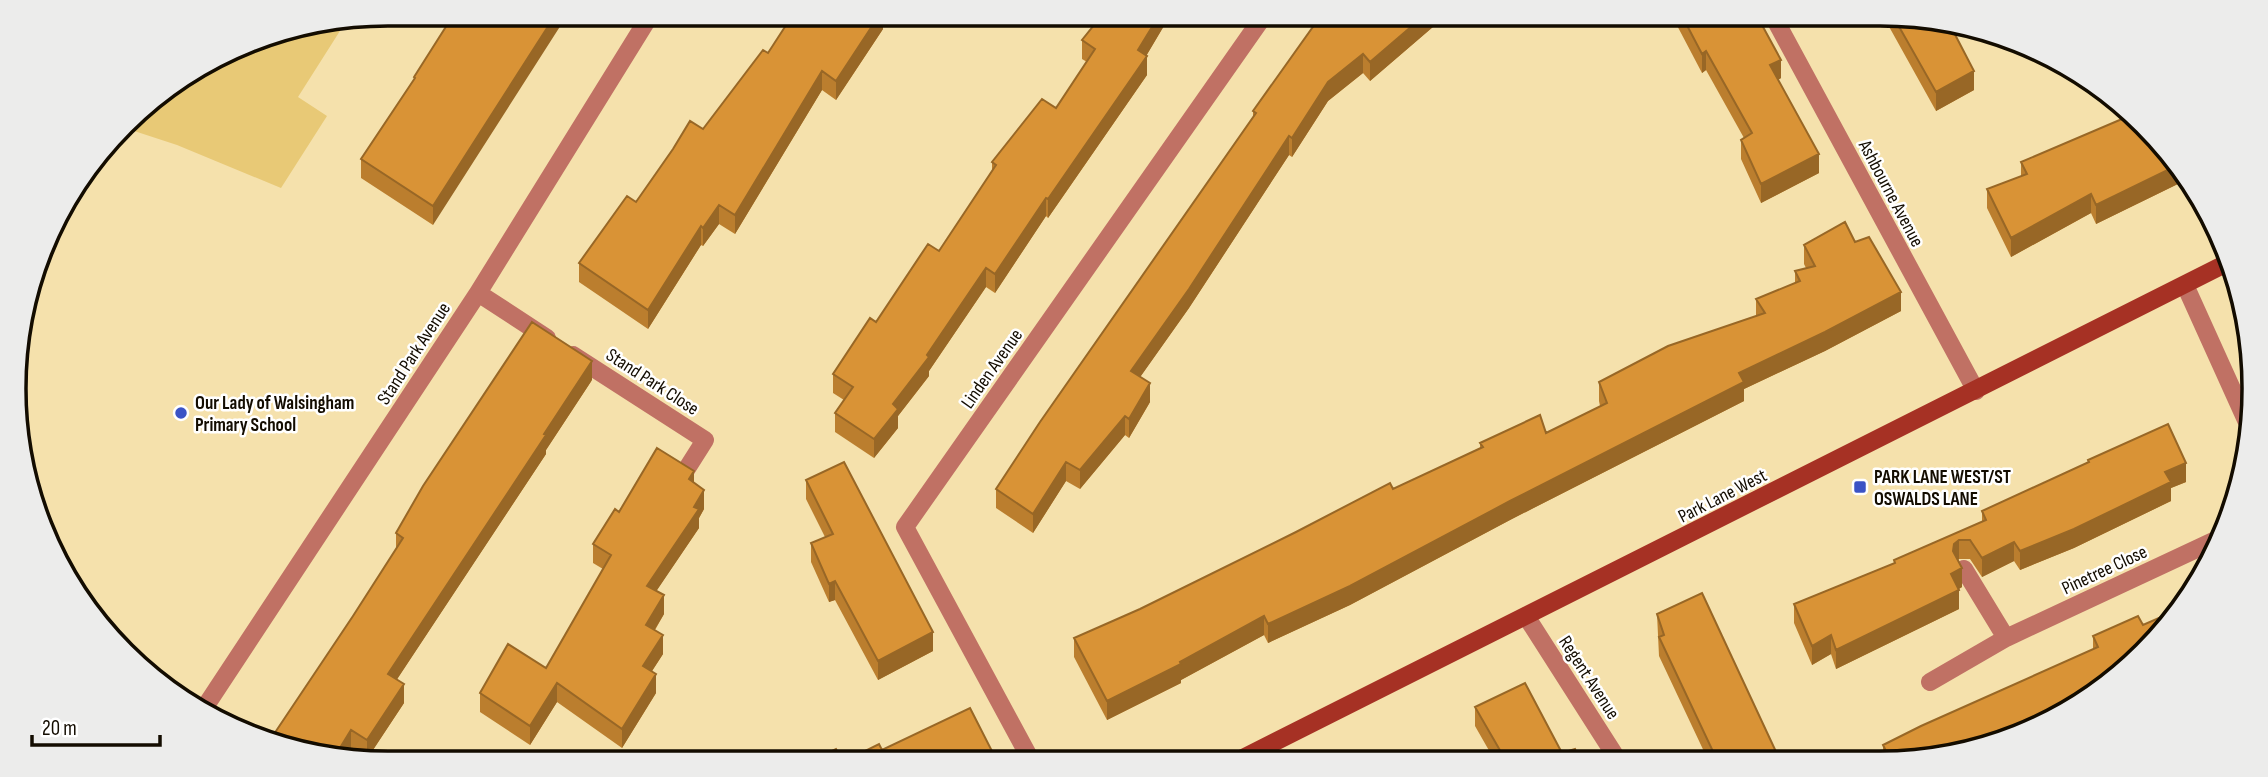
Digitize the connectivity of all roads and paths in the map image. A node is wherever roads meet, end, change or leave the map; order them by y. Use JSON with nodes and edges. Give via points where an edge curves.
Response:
{"nodes":[{"id":1,"x":644,"y":26,"type":"edge"},
{"id":2,"x":1257,"y":26,"type":"edge"},
{"id":3,"x":1778,"y":26,"type":"edge"},
{"id":4,"x":2221,"y":266,"type":"edge"},
{"id":5,"x":2185,"y":285,"type":"junction"},
{"id":6,"x":478,"y":293,"type":"junction"},
{"id":7,"x":1976,"y":391,"type":"junction"},
{"id":8,"x":2241,"y":409,"type":"edge"},
{"id":9,"x":686,"y":470,"type":"edge"},
{"id":10,"x":2206,"y":545,"type":"edge"},
{"id":11,"x":1964,"y":569,"type":"edge"},
{"id":12,"x":1526,"y":616,"type":"junction"},
{"id":13,"x":2006,"y":638,"type":"junction"},
{"id":14,"x":1930,"y":682,"type":"dead end"},
{"id":15,"x":208,"y":702,"type":"edge"},
{"id":16,"x":1026,"y":751,"type":"edge"},
{"id":17,"x":1257,"y":751,"type":"edge"},
{"id":18,"x":1612,"y":751,"type":"edge"}],
"edges":[{"from":1,"to":6,"type":"street","name":"Stand Park Avenue"},
{"from":2,"to":16,"type":"street","name":"Linden Avenue","via":[[905,527]]},
{"from":3,"to":7,"type":"street","name":"Ashbourne Avenue"},
{"from":4,"to":5,"type":"street","name":"Park Lane West"},
{"from":5,"to":7,"type":"street","name":"Park Lane West"},
{"from":5,"to":8,"type":"street"},
{"from":6,"to":9,"type":"street","name":"Stand Park Close","via":[[705,440]]},
{"from":6,"to":15,"type":"street","name":"Stand Park Avenue"},
{"from":7,"to":12,"type":"street","name":"Park Lane West"},
{"from":10,"to":13,"type":"street","name":"Pinetree Close"},
{"from":11,"to":13,"type":"street"},
{"from":12,"to":17,"type":"street","name":"Park Lane West"},
{"from":12,"to":18,"type":"street","name":"Regent Avenue"},
{"from":13,"to":14,"type":"street","name":"Pinetree Close"}]}
